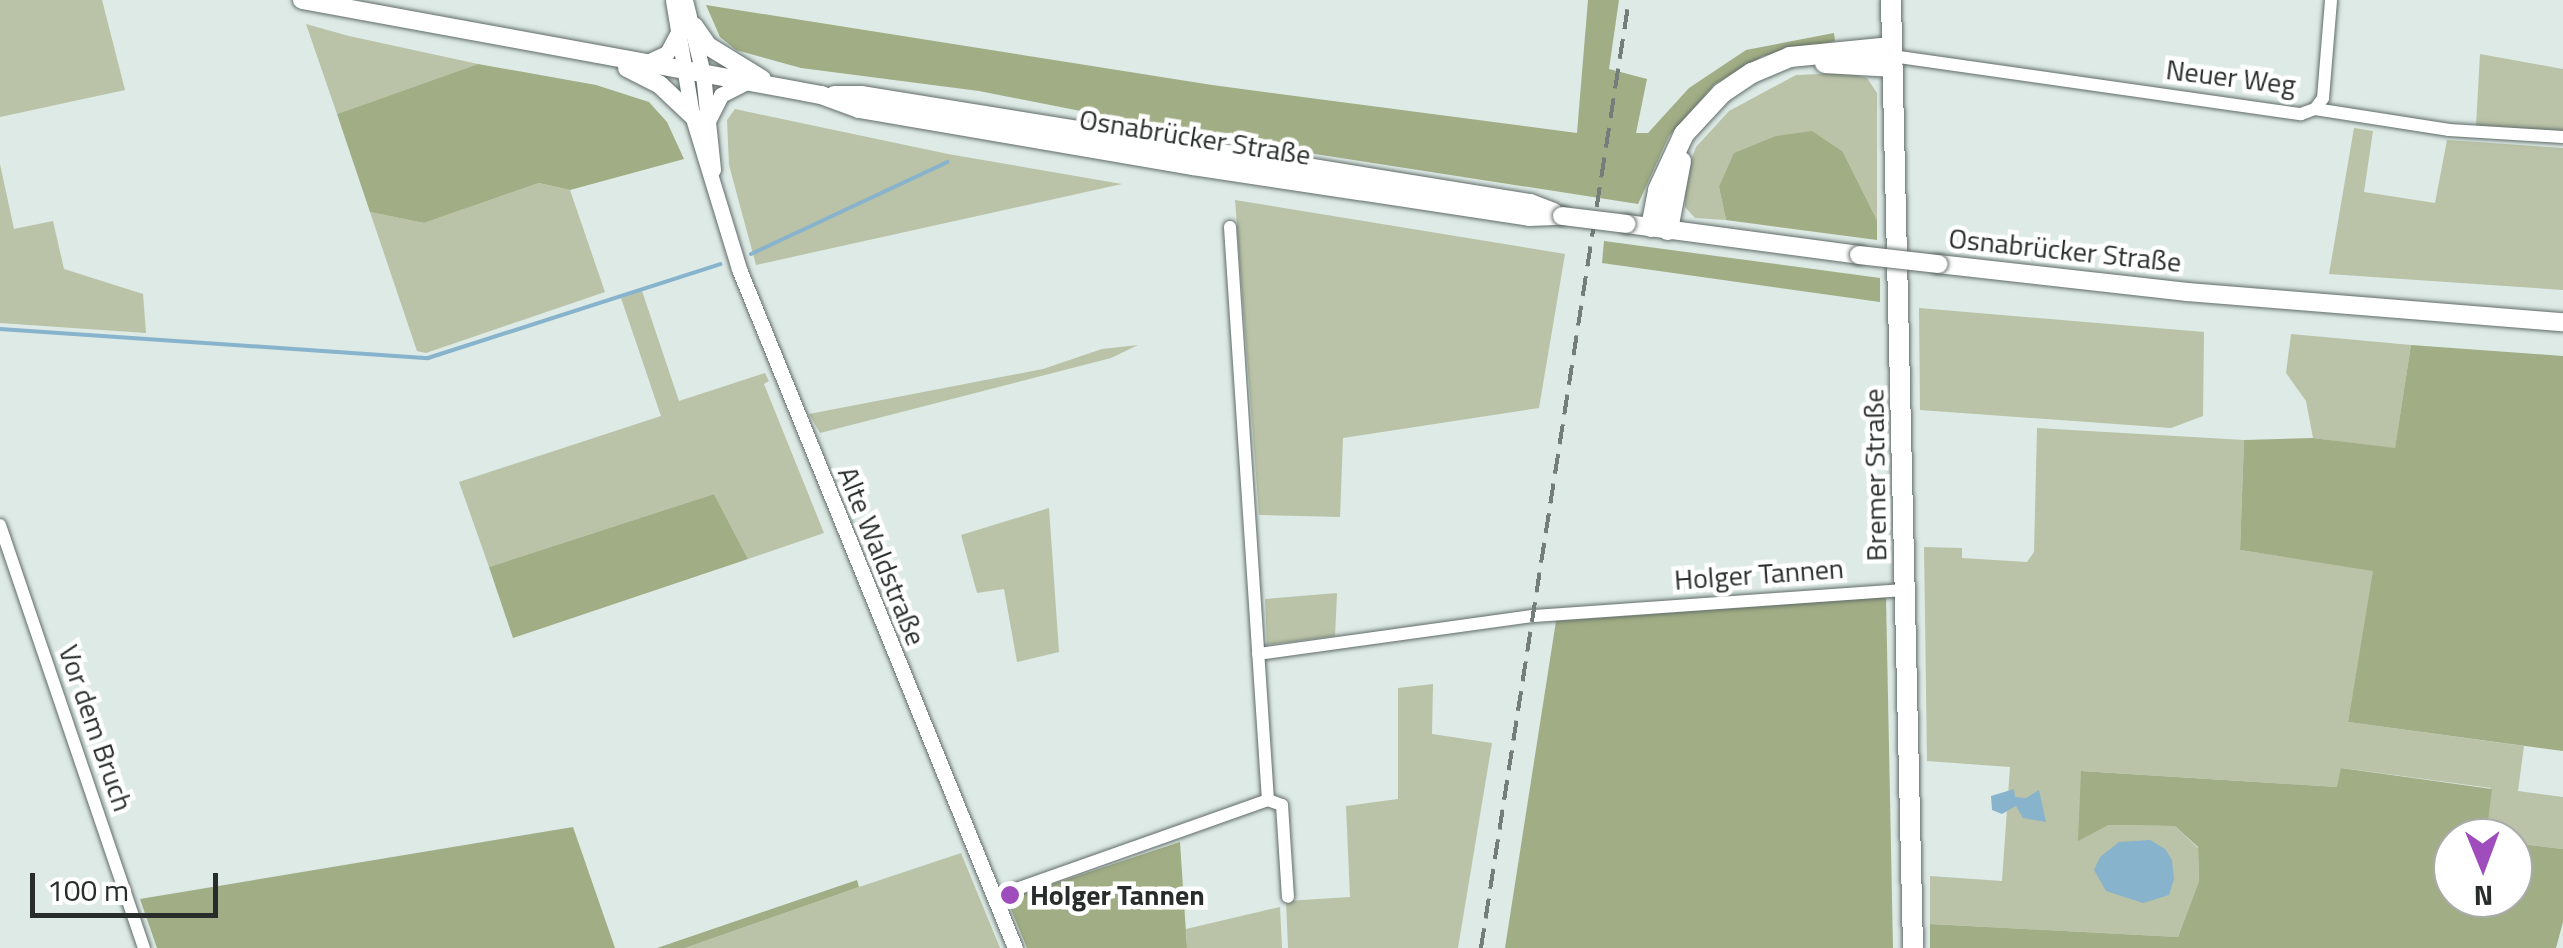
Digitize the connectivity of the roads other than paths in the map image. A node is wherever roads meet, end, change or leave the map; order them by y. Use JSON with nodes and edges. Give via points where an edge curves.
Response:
{"nodes":[{"id":1,"x":302,"y":0,"type":"edge"},
{"id":2,"x":673,"y":0,"type":"edge"},
{"id":3,"x":685,"y":0,"type":"edge"},
{"id":4,"x":1892,"y":0,"type":"edge"},
{"id":5,"x":2331,"y":0,"type":"edge"},
{"id":6,"x":686,"y":29,"type":"junction"},
{"id":7,"x":1892,"y":56,"type":"junction"},
{"id":8,"x":609,"y":58,"type":"junction"},
{"id":9,"x":643,"y":64,"type":"junction"},
{"id":10,"x":694,"y":73,"type":"junction"},
{"id":11,"x":746,"y":82,"type":"junction"},
{"id":12,"x":780,"y":88,"type":"junction"},
{"id":13,"x":2315,"y":108,"type":"junction"},
{"id":14,"x":701,"y":117,"type":"junction"},
{"id":15,"x":2563,"y":137,"type":"edge"},
{"id":16,"x":1230,"y":227,"type":"dead end"},
{"id":17,"x":1659,"y":229,"type":"junction"},
{"id":18,"x":2563,"y":322,"type":"edge"},
{"id":19,"x":0,"y":525,"type":"edge"},
{"id":20,"x":1906,"y":590,"type":"junction"},
{"id":21,"x":1258,"y":654,"type":"junction"},
{"id":22,"x":1268,"y":800,"type":"junction"},
{"id":23,"x":994,"y":897,"type":"junction"},
{"id":24,"x":1288,"y":897,"type":"dead end"},
{"id":25,"x":144,"y":948,"type":"edge"},
{"id":26,"x":1014,"y":948,"type":"edge"},
{"id":27,"x":1913,"y":948,"type":"edge"}],
"edges":[{"from":1,"to":8,"type":"main road","name":"Osnabrücker Straße"},
{"from":2,"to":6,"type":"street","name":"Alte Waldstraße"},
{"from":3,"to":6,"type":"street","name":"Alte Waldstraße"},
{"from":4,"to":7,"type":"main road","name":"Bremer Straße"},
{"from":5,"to":13,"type":"street","via":[[2322,98]]},
{"from":6,"to":9,"type":"street","via":[[667,53]]},
{"from":6,"to":10,"type":"street","name":"Alte Waldstraße"},
{"from":6,"to":12,"type":"main road"},
{"from":7,"to":13,"type":"street","name":"Neuer Weg","via":[[2302,114]]},
{"from":7,"to":17,"type":"main road","via":[[1790,65],[1728,99],[1694,137]]},
{"from":7,"to":20,"type":"main road","name":"Bremer Straße"},
{"from":8,"to":9,"type":"main road","name":"Osnabrücker Straße"},
{"from":8,"to":14,"type":"main road"},
{"from":9,"to":10,"type":"main road","name":"Osnabrücker Straße"},
{"from":10,"to":11,"type":"main road","name":"Osnabrücker Straße"},
{"from":10,"to":14,"type":"street","name":"Alte Waldstraße"},
{"from":11,"to":12,"type":"main road","name":"Osnabrücker Straße"},
{"from":11,"to":14,"type":"street","via":[[721,94]]},
{"from":12,"to":17,"type":"main road","name":"Osnabrücker Straße","bridge":true,"via":[[861,95]]},
{"from":13,"to":15,"type":"street","name":"Neuer Weg","via":[[2450,130]]},
{"from":14,"to":23,"type":"street","name":"Alte Waldstraße","via":[[735,258]]},
{"from":16,"to":21,"type":"street"},
{"from":17,"to":18,"type":"main road","name":"Osnabrücker Straße","bridge":true,"via":[[2246,297]]},
{"from":19,"to":25,"type":"street","name":"Vor dem Bruch"},
{"from":20,"to":21,"type":"street","name":"Holger Tannen","via":[[1533,616]]},
{"from":20,"to":27,"type":"main road","name":"Bremer Straße"},
{"from":21,"to":22,"type":"street"},
{"from":22,"to":23,"type":"street"},
{"from":22,"to":24,"type":"street","via":[[1282,805]]},
{"from":23,"to":26,"type":"street","name":"Alte Waldstraße"}]}
